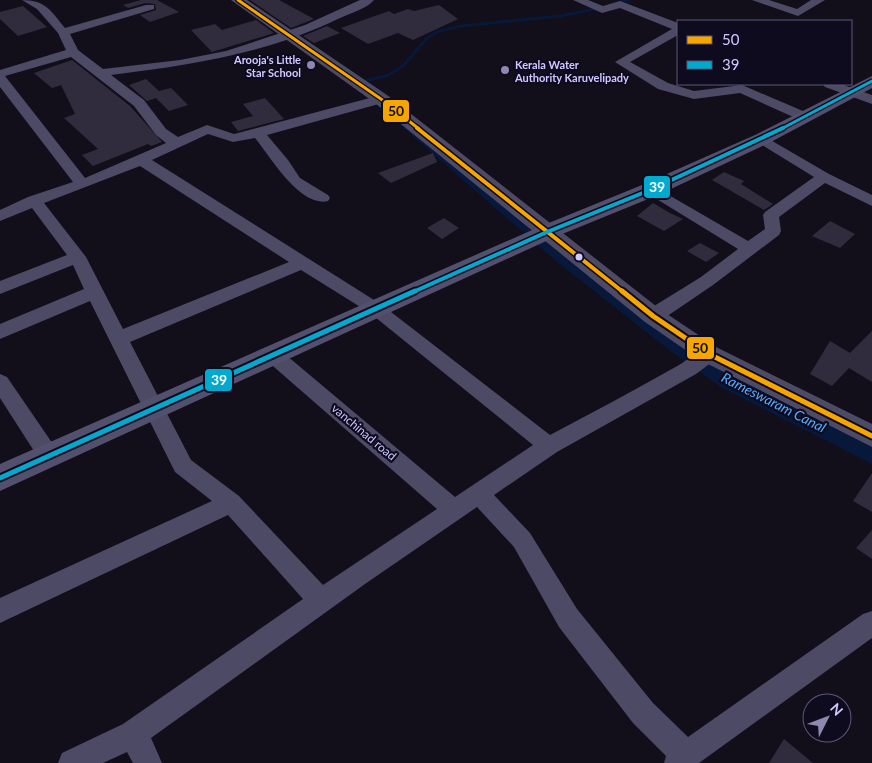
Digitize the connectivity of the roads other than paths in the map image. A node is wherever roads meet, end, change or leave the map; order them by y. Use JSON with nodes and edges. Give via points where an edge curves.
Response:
{"nodes":[{"id":1,"x":28,"y":0,"type":"edge"},
{"id":2,"x":238,"y":0,"type":"edge"},
{"id":3,"x":368,"y":0,"type":"edge"},
{"id":4,"x":579,"y":0,"type":"edge"},
{"id":5,"x":758,"y":0,"type":"edge"},
{"id":6,"x":792,"y":0,"type":"edge"},
{"id":7,"x":814,"y":3,"type":"edge"},
{"id":8,"x":150,"y":8,"type":"dead end"},
{"id":9,"x":677,"y":29,"type":"edge"},
{"id":10,"x":677,"y":30,"type":"edge"},
{"id":11,"x":63,"y":32,"type":"junction"},
{"id":12,"x":289,"y":35,"type":"junction"},
{"id":13,"x":74,"y":52,"type":"junction"},
{"id":14,"x":100,"y":73,"type":"junction"},
{"id":15,"x":0,"y":74,"type":"edge"},
{"id":16,"x":0,"y":78,"type":"edge"},
{"id":17,"x":872,"y":81,"type":"edge"},
{"id":18,"x":833,"y":85,"type":"edge"},
{"id":19,"x":852,"y":92,"type":"junction"},
{"id":20,"x":872,"y":100,"type":"edge"},
{"id":21,"x":376,"y":101,"type":"junction"},
{"id":22,"x":805,"y":116,"type":"junction"},
{"id":23,"x":258,"y":133,"type":"junction"},
{"id":24,"x":762,"y":139,"type":"junction"},
{"id":25,"x":176,"y":143,"type":"junction"},
{"id":26,"x":141,"y":160,"type":"junction"},
{"id":27,"x":824,"y":176,"type":"junction"},
{"id":28,"x":82,"y":184,"type":"junction"},
{"id":29,"x":650,"y":190,"type":"junction"},
{"id":30,"x":322,"y":198,"type":"dead end"},
{"id":31,"x":34,"y":200,"type":"junction"},
{"id":32,"x":872,"y":201,"type":"edge"},
{"id":33,"x":0,"y":216,"type":"edge"},
{"id":34,"x":539,"y":236,"type":"junction"},
{"id":35,"x":749,"y":250,"type":"junction"},
{"id":36,"x":77,"y":257,"type":"junction"},
{"id":37,"x":302,"y":263,"type":"junction"},
{"id":38,"x":0,"y":288,"type":"edge"},
{"id":39,"x":94,"y":292,"type":"junction"},
{"id":40,"x":376,"y":309,"type":"junction"},
{"id":41,"x":653,"y":316,"type":"junction"},
{"id":42,"x":0,"y":332,"type":"edge"},
{"id":43,"x":118,"y":339,"type":"junction"},
{"id":44,"x":709,"y":354,"type":"junction"},
{"id":45,"x":273,"y":355,"type":"junction"},
{"id":46,"x":0,"y":382,"type":"edge"},
{"id":47,"x":154,"y":409,"type":"junction"},
{"id":48,"x":872,"y":436,"type":"edge"},
{"id":49,"x":549,"y":446,"type":"junction"},
{"id":50,"x":49,"y":456,"type":"junction"},
{"id":51,"x":0,"y":478,"type":"edge"},
{"id":52,"x":478,"y":493,"type":"junction"},
{"id":53,"x":231,"y":503,"type":"junction"},
{"id":54,"x":455,"y":510,"type":"junction"},
{"id":55,"x":321,"y":602,"type":"junction"},
{"id":56,"x":0,"y":611,"type":"edge"},
{"id":57,"x":872,"y":622,"type":"edge"},
{"id":58,"x":133,"y":734,"type":"junction"},
{"id":59,"x":682,"y":759,"type":"edge"},
{"id":60,"x":72,"y":763,"type":"edge"},
{"id":61,"x":148,"y":763,"type":"edge"}],
"edges":[{"from":1,"to":11,"type":"street","via":[[41,7]]},
{"from":2,"to":12,"type":"street"},
{"from":3,"to":12,"type":"street","via":[[318,25]]},
{"from":4,"to":9,"type":"street","via":[[598,8],[620,4]]},
{"from":5,"to":7,"type":"street","via":[[798,13]]},
{"from":6,"to":7,"type":"street"},
{"from":8,"to":11,"type":"street"},
{"from":10,"to":22,"type":"street","via":[[621,62],[671,88],[694,95],[742,89]]},
{"from":11,"to":13,"type":"street"},
{"from":12,"to":14,"type":"street","via":[[207,59]]},
{"from":12,"to":21,"type":"street"},
{"from":13,"to":14,"type":"street"},
{"from":13,"to":15,"type":"street"},
{"from":14,"to":25,"type":"street","via":[[139,104],[161,132]]},
{"from":16,"to":28,"type":"street"},
{"from":17,"to":19,"type":"main road"},
{"from":18,"to":19,"type":"street"},
{"from":19,"to":20,"type":"street"},
{"from":19,"to":22,"type":"main road"},
{"from":21,"to":23,"type":"street"},
{"from":21,"to":34,"type":"street"},
{"from":22,"to":24,"type":"main road"},
{"from":23,"to":25,"type":"street","via":[[233,138],[207,129]]},
{"from":23,"to":30,"type":"street","via":[[294,181]]},
{"from":24,"to":27,"type":"street"},
{"from":24,"to":29,"type":"main road"},
{"from":25,"to":26,"type":"street"},
{"from":26,"to":28,"type":"street"},
{"from":26,"to":37,"type":"street"},
{"from":27,"to":32,"type":"street"},
{"from":27,"to":35,"type":"street","via":[[771,214],[773,231]]},
{"from":28,"to":31,"type":"street"},
{"from":29,"to":34,"type":"main road"},
{"from":29,"to":35,"type":"street"},
{"from":31,"to":33,"type":"street"},
{"from":31,"to":36,"type":"street"},
{"from":34,"to":40,"type":"main road"},
{"from":34,"to":41,"type":"street"},
{"from":35,"to":41,"type":"street"},
{"from":36,"to":38,"type":"street"},
{"from":36,"to":39,"type":"street"},
{"from":37,"to":40,"type":"street"},
{"from":37,"to":43,"type":"street"},
{"from":39,"to":42,"type":"street"},
{"from":39,"to":43,"type":"street"},
{"from":40,"to":45,"type":"main road"},
{"from":40,"to":49,"type":"street"},
{"from":41,"to":44,"type":"street"},
{"from":43,"to":47,"type":"street"},
{"from":44,"to":48,"type":"street"},
{"from":44,"to":49,"type":"street","via":[[689,369]]},
{"from":45,"to":47,"type":"main road"},
{"from":45,"to":54,"type":"street","name":"vanchinad road"},
{"from":46,"to":50,"type":"street"},
{"from":47,"to":50,"type":"main road"},
{"from":47,"to":53,"type":"street","via":[[183,466]]},
{"from":49,"to":52,"type":"street"},
{"from":50,"to":51,"type":"main road"},
{"from":52,"to":54,"type":"street"},
{"from":52,"to":59,"type":"street","via":[[522,540],[568,618]]},
{"from":53,"to":55,"type":"street"},
{"from":53,"to":56,"type":"street"},
{"from":54,"to":55,"type":"street"},
{"from":55,"to":58,"type":"street"},
{"from":57,"to":59,"type":"street"},
{"from":58,"to":60,"type":"street"},
{"from":58,"to":61,"type":"street"}]}
